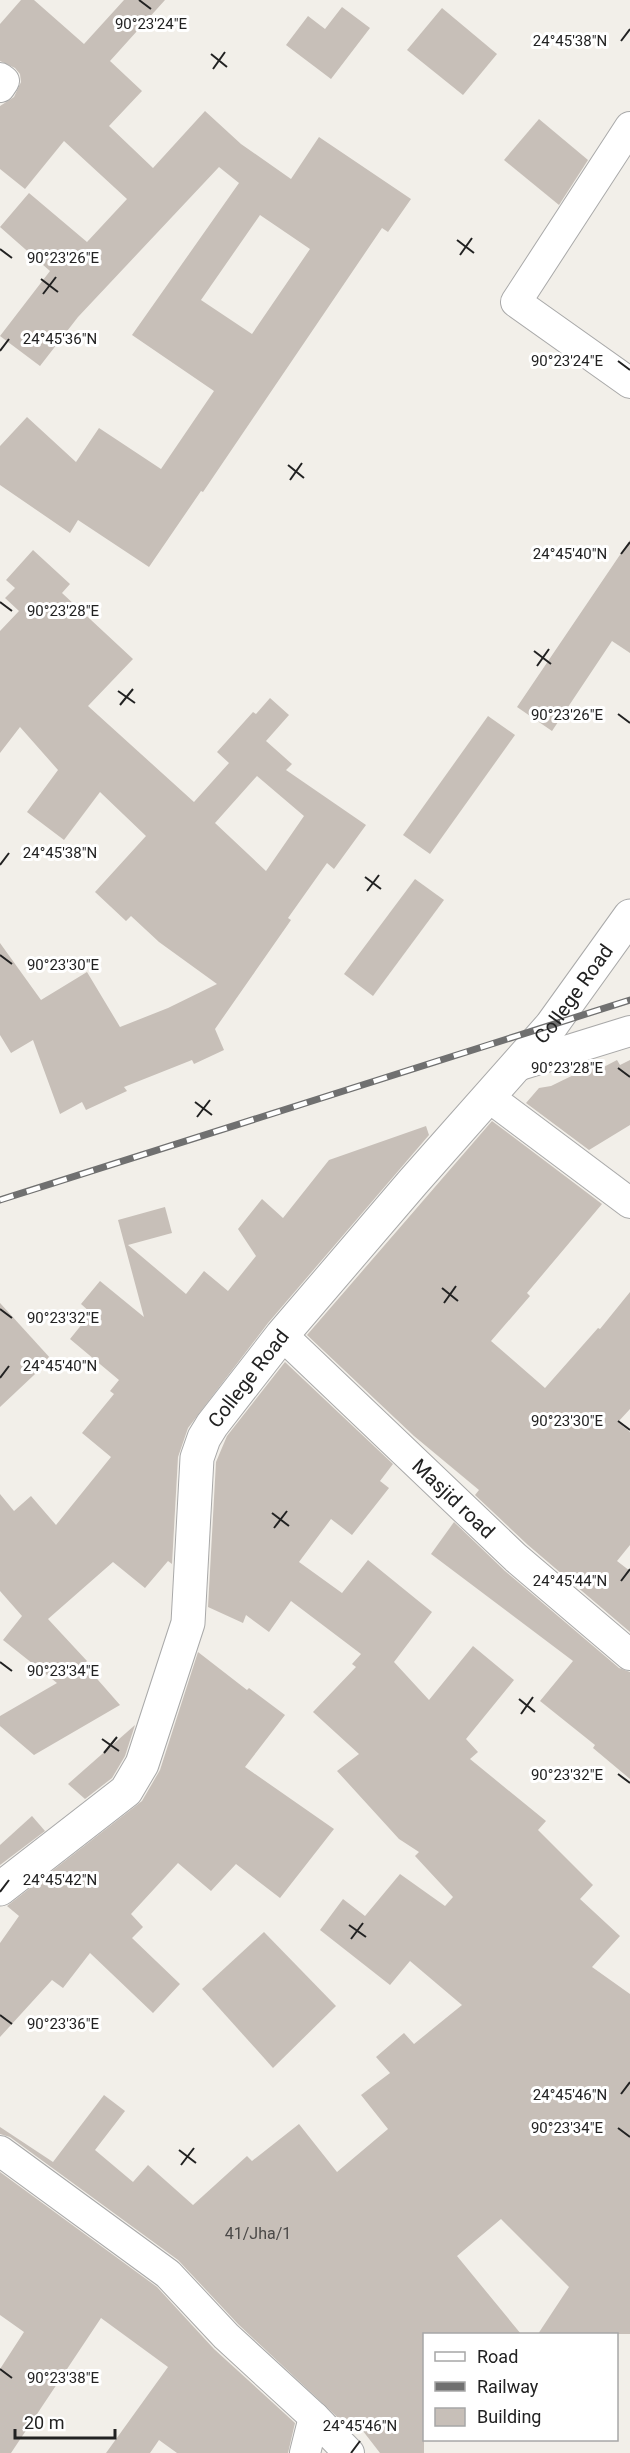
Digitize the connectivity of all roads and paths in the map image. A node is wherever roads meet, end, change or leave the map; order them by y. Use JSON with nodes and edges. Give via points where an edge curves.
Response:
{"nodes":[{"id":1,"x":0,"y":78,"type":"edge"},
{"id":2,"x":0,"y":87,"type":"edge"},
{"id":3,"x":630,"y":127,"type":"edge"},
{"id":4,"x":630,"y":383,"type":"edge"},
{"id":5,"x":630,"y":916,"type":"edge"},
{"id":6,"x":630,"y":1031,"type":"edge"},
{"id":7,"x":517,"y":1066,"type":"junction"},
{"id":8,"x":490,"y":1098,"type":"junction"},
{"id":9,"x":630,"y":1203,"type":"edge"},
{"id":10,"x":282,"y":1335,"type":"junction"},
{"id":11,"x":630,"y":1656,"type":"edge"},
{"id":12,"x":0,"y":1889,"type":"edge"},
{"id":13,"x":0,"y":2151,"type":"edge"},
{"id":14,"x":314,"y":2416,"type":"junction"},
{"id":15,"x":305,"y":2453,"type":"edge"},
{"id":16,"x":349,"y":2453,"type":"edge"}],
"edges":[{"from":1,"to":2,"type":"street","via":[[4,81]]},
{"from":3,"to":4,"type":"street","via":[[516,302]]},
{"from":5,"to":7,"type":"street","name":"College Road","via":[[551,1026]]},
{"from":6,"to":7,"type":"street"},
{"from":7,"to":8,"type":"street","name":"College Road"},
{"from":8,"to":9,"type":"street"},
{"from":8,"to":10,"type":"street","name":"College Road"},
{"from":10,"to":11,"type":"street","name":"Masjid road","via":[[516,1558]]},
{"from":10,"to":12,"type":"street","name":"College Road","via":[[204,1438],[198,1458],[188,1623],[134,1780],[126,1791]]},
{"from":13,"to":14,"type":"street","via":[[168,2274],[226,2336]]},
{"from":14,"to":15,"type":"street"},
{"from":14,"to":16,"type":"street"}]}
